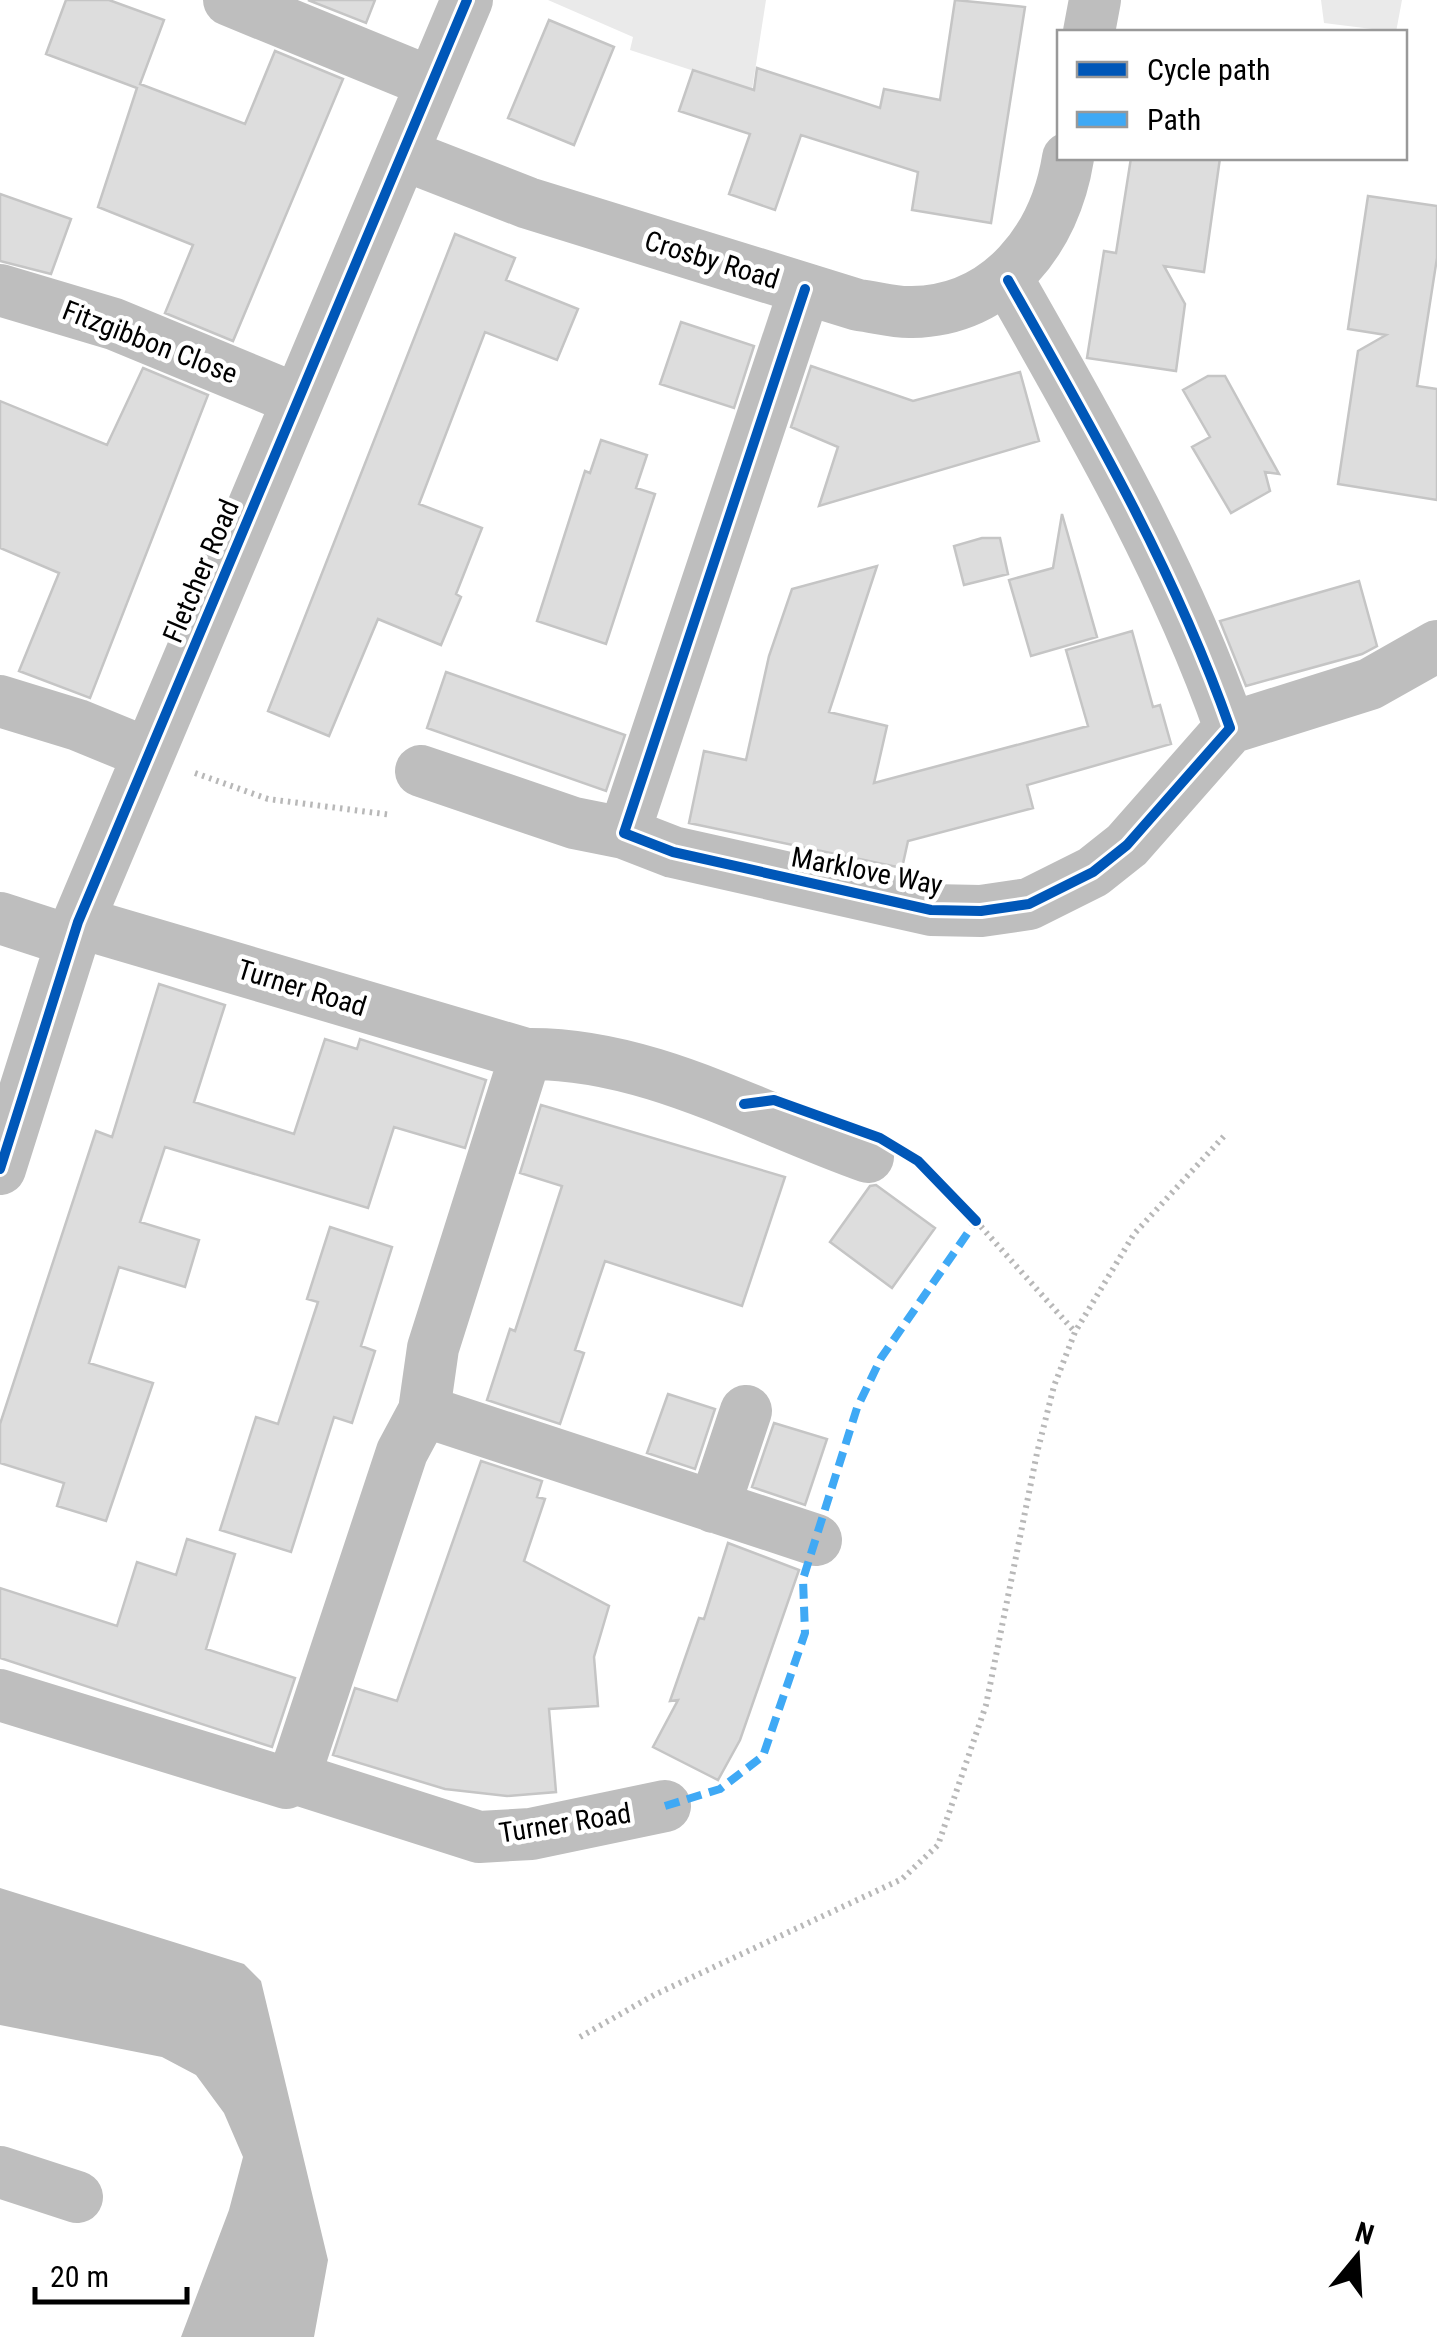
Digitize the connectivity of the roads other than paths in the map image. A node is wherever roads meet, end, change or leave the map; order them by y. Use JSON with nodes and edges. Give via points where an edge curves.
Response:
{"nodes":[{"id":1,"x":229,"y":0,"type":"edge"},
{"id":2,"x":467,"y":0,"type":"edge"},
{"id":3,"x":1095,"y":0,"type":"edge"},
{"id":4,"x":1089,"y":30,"type":"edge"},
{"id":5,"x":432,"y":83,"type":"junction"},
{"id":6,"x":402,"y":154,"type":"junction"},
{"id":7,"x":1067,"y":160,"type":"edge"},
{"id":8,"x":1008,"y":280,"type":"junction"},
{"id":9,"x":806,"y":289,"type":"junction"},
{"id":10,"x":0,"y":290,"type":"edge"},
{"id":11,"x":298,"y":400,"type":"junction"},
{"id":12,"x":1437,"y":646,"type":"edge"},
{"id":13,"x":0,"y":702,"type":"edge"},
{"id":14,"x":1230,"y":728,"type":"junction"},
{"id":15,"x":149,"y":754,"type":"junction"},
{"id":16,"x":420,"y":771,"type":"dead end"},
{"id":17,"x":624,"y":833,"type":"junction"},
{"id":18,"x":0,"y":918,"type":"edge"},
{"id":19,"x":75,"y":931,"type":"junction"},
{"id":20,"x":526,"y":1054,"type":"junction"},
{"id":21,"x":868,"y":1158,"type":"dead end"},
{"id":22,"x":0,"y":1169,"type":"edge"},
{"id":23,"x":746,"y":1411,"type":"dead end"},
{"id":24,"x":424,"y":1412,"type":"junction"},
{"id":25,"x":714,"y":1507,"type":"junction"},
{"id":26,"x":816,"y":1540,"type":"dead end"},
{"id":27,"x":0,"y":1695,"type":"edge"},
{"id":28,"x":294,"y":1778,"type":"junction"},
{"id":29,"x":665,"y":1806,"type":"dead end"},
{"id":30,"x":0,"y":2172,"type":"edge"},
{"id":31,"x":77,"y":2197,"type":"dead end"}],
"edges":[{"from":1,"to":5,"type":"street"},
{"from":2,"to":5,"type":"street","name":"Fletcher Road"},
{"from":3,"to":4,"type":"street"},
{"from":5,"to":6,"type":"street","name":"Fletcher Road"},
{"from":6,"to":9,"type":"street","name":"Crosby Road","via":[[528,203]]},
{"from":6,"to":11,"type":"street","name":"Fletcher Road"},
{"from":7,"to":8,"type":"street","name":"Crosby Road","via":[[1040,241]]},
{"from":8,"to":9,"type":"street","name":"Crosby Road","via":[[957,306],[912,312]]},
{"from":8,"to":14,"type":"street","via":[[1162,559]]},
{"from":9,"to":17,"type":"street"},
{"from":10,"to":11,"type":"street","name":"Fitzgibbon Close","via":[[114,324]]},
{"from":11,"to":15,"type":"street","name":"Fletcher Road"},
{"from":12,"to":14,"type":"street","via":[[1370,684]]},
{"from":13,"to":15,"type":"street"},
{"from":14,"to":17,"type":"street","name":"Marklove Way","via":[[1127,844],[1093,872],[1030,904],[931,910],[673,852]]},
{"from":15,"to":19,"type":"street","name":"Fletcher Road"},
{"from":16,"to":17,"type":"street","name":"Marklove Way"},
{"from":18,"to":19,"type":"street","name":"Turner Road"},
{"from":19,"to":20,"type":"street","name":"Turner Road"},
{"from":19,"to":22,"type":"street","name":"Fletcher Road"},
{"from":20,"to":21,"type":"street","name":"Turner Road","via":[[573,1054],[744,1104],[765,1119]]},
{"from":20,"to":24,"type":"street","via":[[433,1348]]},
{"from":23,"to":25,"type":"street"},
{"from":24,"to":25,"type":"street"},
{"from":24,"to":28,"type":"street","via":[[402,1452]]},
{"from":25,"to":26,"type":"street"},
{"from":27,"to":28,"type":"street","name":"Turner Road","via":[[286,1783]]},
{"from":28,"to":29,"type":"street","name":"Turner Road","via":[[480,1837],[531,1834]]},
{"from":30,"to":31,"type":"street"}]}
